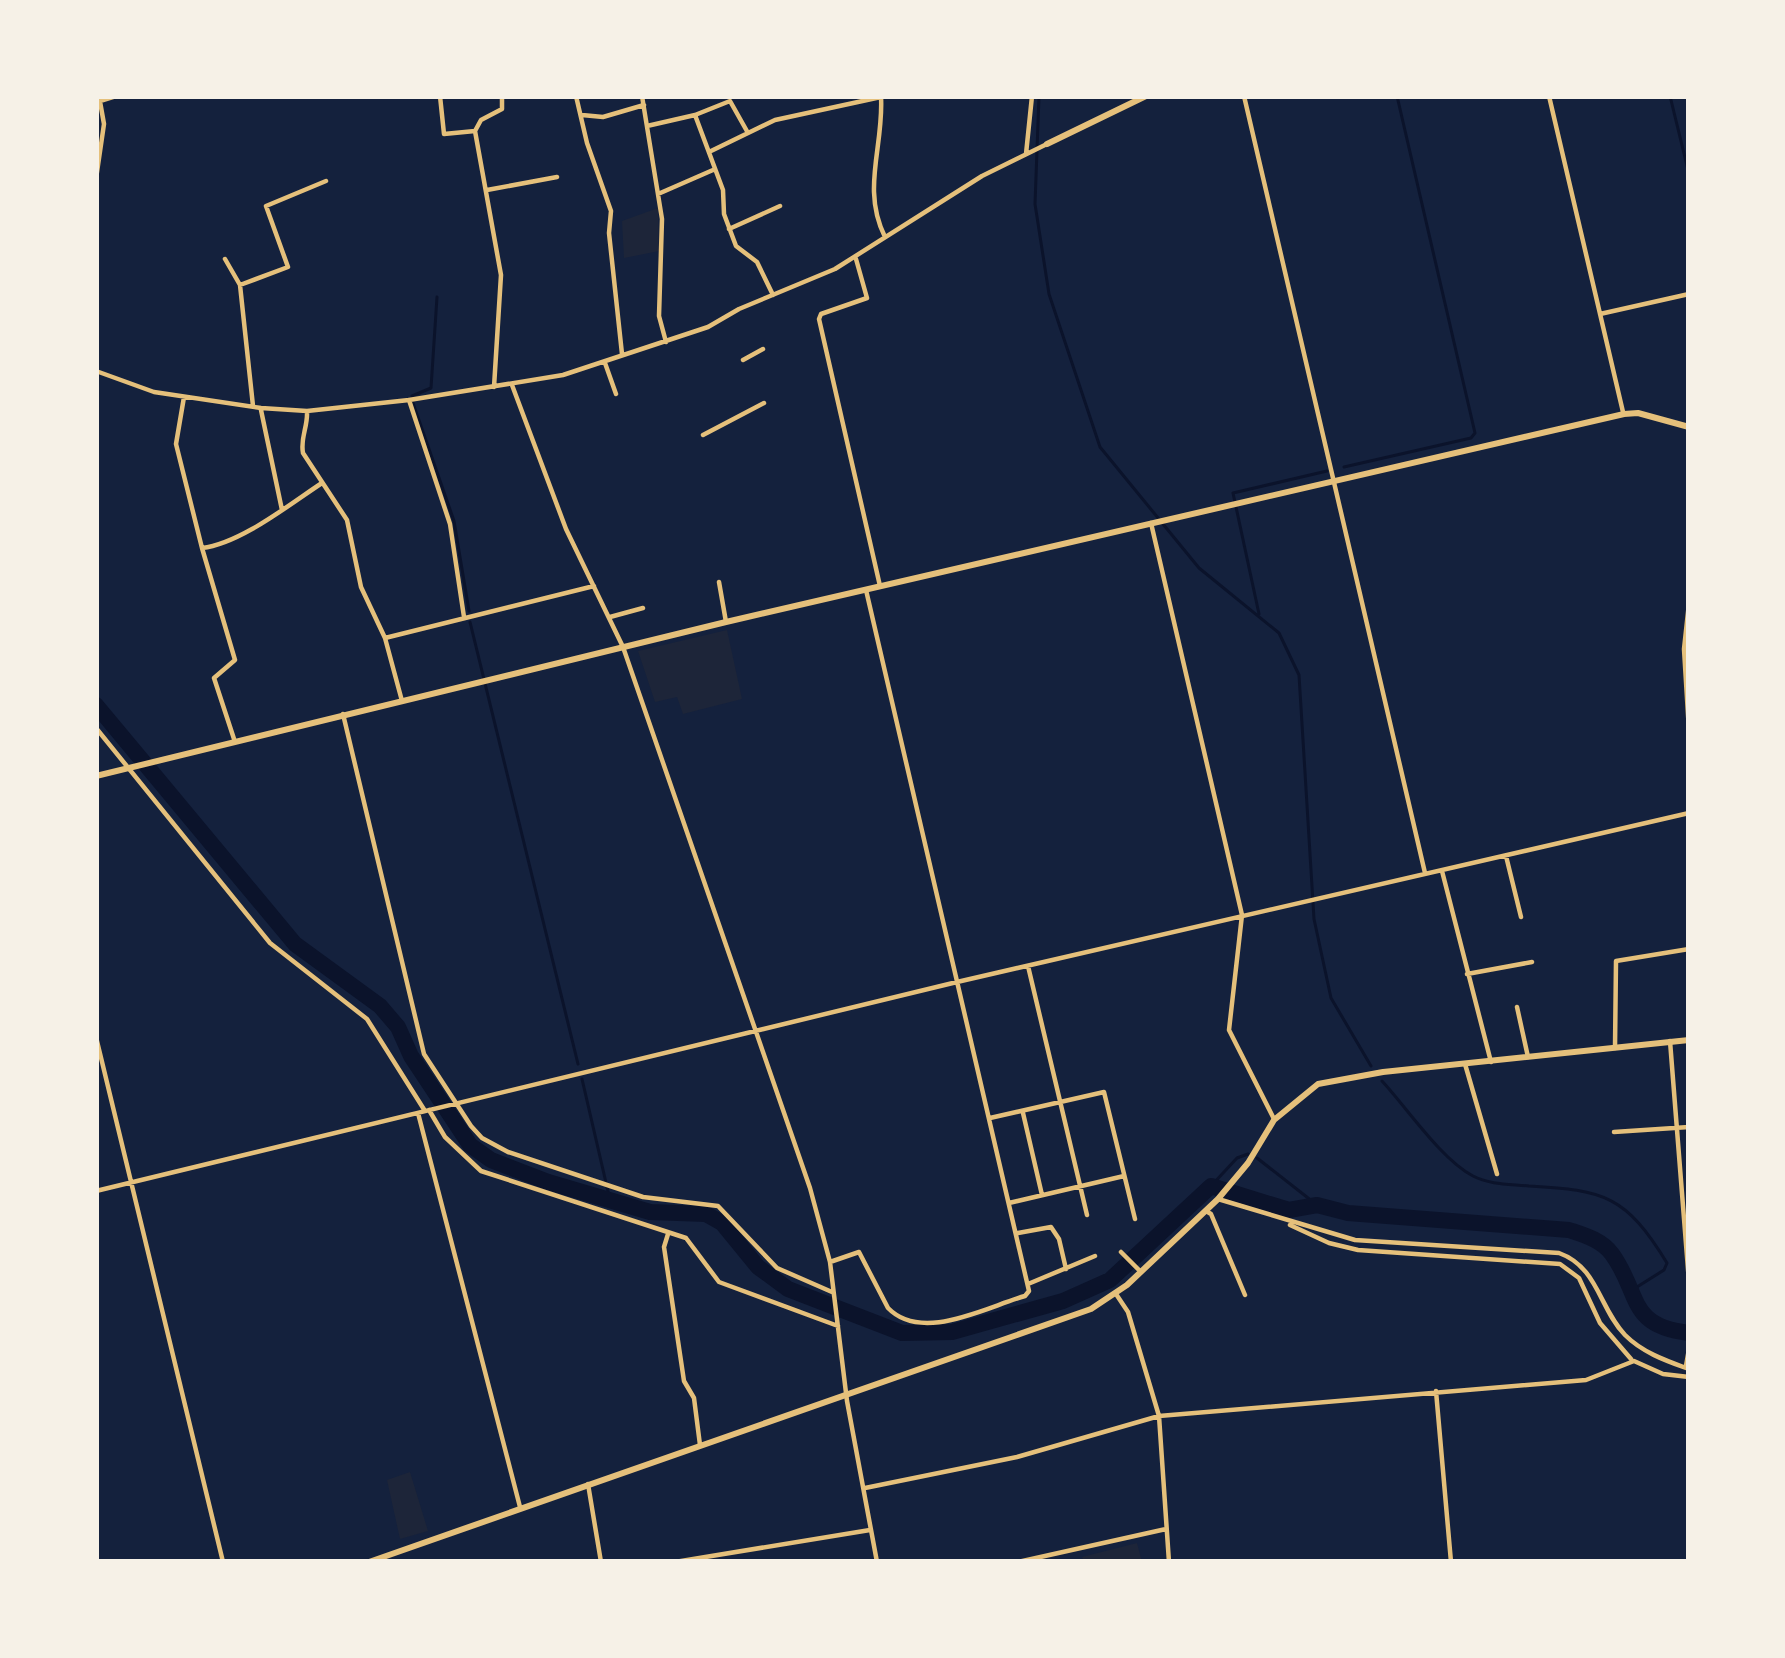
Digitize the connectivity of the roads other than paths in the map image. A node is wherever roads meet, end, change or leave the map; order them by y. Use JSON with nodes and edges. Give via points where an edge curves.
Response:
{"nodes":[{"id":1,"x":116,"y":96,"type":"edge"},
{"id":2,"x":440,"y":96,"type":"edge"},
{"id":3,"x":502,"y":96,"type":"edge"},
{"id":4,"x":576,"y":96,"type":"edge"},
{"id":5,"x":642,"y":96,"type":"edge"},
{"id":6,"x":881,"y":96,"type":"edge"},
{"id":7,"x":1032,"y":96,"type":"edge"},
{"id":8,"x":1146,"y":96,"type":"edge"},
{"id":9,"x":1244,"y":96,"type":"edge"},
{"id":10,"x":1549,"y":96,"type":"edge"},
{"id":11,"x":100,"y":99,"type":"edge"},
{"id":12,"x":644,"y":105,"type":"junction"},
{"id":13,"x":582,"y":115,"type":"junction"},
{"id":14,"x":695,"y":116,"type":"junction"},
{"id":15,"x":647,"y":126,"type":"junction"},
{"id":16,"x":475,"y":131,"type":"junction"},
{"id":17,"x":748,"y":133,"type":"junction"},
{"id":18,"x":1044,"y":146,"type":"joint"},
{"id":19,"x":709,"y":152,"type":"junction"},
{"id":20,"x":1027,"y":153,"type":"junction"},
{"id":21,"x":714,"y":170,"type":"junction"},
{"id":22,"x":557,"y":178,"type":"dead end"},
{"id":23,"x":96,"y":179,"type":"edge"},
{"id":24,"x":326,"y":181,"type":"dead end"},
{"id":25,"x":487,"y":190,"type":"junction"},
{"id":26,"x":658,"y":194,"type":"junction"},
{"id":27,"x":781,"y":206,"type":"dead end"},
{"id":28,"x":729,"y":230,"type":"junction"},
{"id":29,"x":885,"y":237,"type":"junction"},
{"id":30,"x":225,"y":259,"type":"dead end"},
{"id":31,"x":856,"y":259,"type":"junction"},
{"id":32,"x":240,"y":285,"type":"junction"},
{"id":33,"x":1689,"y":294,"type":"edge"},
{"id":34,"x":773,"y":296,"type":"junction"},
{"id":35,"x":1600,"y":314,"type":"junction"},
{"id":36,"x":666,"y":342,"type":"junction"},
{"id":37,"x":764,"y":350,"type":"dead end"},
{"id":38,"x":622,"y":356,"type":"junction"},
{"id":39,"x":742,"y":360,"type":"dead end"},
{"id":40,"x":605,"y":363,"type":"junction"},
{"id":41,"x":96,"y":371,"type":"edge"},
{"id":42,"x":512,"y":385,"type":"junction"},
{"id":43,"x":494,"y":387,"type":"junction"},
{"id":44,"x":616,"y":394,"type":"dead end"},
{"id":45,"x":184,"y":398,"type":"junction"},
{"id":46,"x":409,"y":400,"type":"junction"},
{"id":47,"x":764,"y":404,"type":"dead end"},
{"id":48,"x":257,"y":407,"type":"junction"},
{"id":49,"x":307,"y":411,"type":"junction"},
{"id":50,"x":1624,"y":414,"type":"junction"},
{"id":51,"x":1689,"y":427,"type":"edge"},
{"id":52,"x":703,"y":436,"type":"dead end"},
{"id":53,"x":1333,"y":481,"type":"junction"},
{"id":54,"x":322,"y":483,"type":"junction"},
{"id":55,"x":282,"y":510,"type":"junction"},
{"id":56,"x":1152,"y":523,"type":"junction"},
{"id":57,"x":202,"y":548,"type":"junction"},
{"id":58,"x":719,"y":582,"type":"dead end"},
{"id":59,"x":594,"y":586,"type":"junction"},
{"id":60,"x":880,"y":586,"type":"junction"},
{"id":61,"x":866,"y":590,"type":"junction"},
{"id":62,"x":1689,"y":603,"type":"edge"},
{"id":63,"x":643,"y":608,"type":"dead end"},
{"id":64,"x":464,"y":617,"type":"junction"},
{"id":65,"x":610,"y":617,"type":"junction"},
{"id":66,"x":726,"y":622,"type":"junction"},
{"id":67,"x":385,"y":638,"type":"junction"},
{"id":68,"x":623,"y":646,"type":"junction"},
{"id":69,"x":402,"y":701,"type":"junction"},
{"id":70,"x":343,"y":714,"type":"junction"},
{"id":71,"x":96,"y":728,"type":"edge"},
{"id":72,"x":1689,"y":731,"type":"edge"},
{"id":73,"x":235,"y":742,"type":"junction"},
{"id":74,"x":132,"y":767,"type":"junction"},
{"id":75,"x":96,"y":776,"type":"edge"},
{"id":76,"x":1689,"y":813,"type":"edge"},
{"id":77,"x":1506,"y":856,"type":"junction"},
{"id":78,"x":1442,"y":871,"type":"junction"},
{"id":79,"x":1425,"y":874,"type":"junction"},
{"id":80,"x":1243,"y":915,"type":"junction"},
{"id":81,"x":1521,"y":917,"type":"dead end"},
{"id":82,"x":1689,"y":949,"type":"edge"},
{"id":83,"x":1532,"y":962,"type":"dead end"},
{"id":84,"x":1028,"y":966,"type":"junction"},
{"id":85,"x":1467,"y":974,"type":"junction"},
{"id":86,"x":957,"y":982,"type":"junction"},
{"id":87,"x":1517,"y":1007,"type":"dead end"},
{"id":88,"x":754,"y":1030,"type":"junction"},
{"id":89,"x":96,"y":1037,"type":"edge"},
{"id":90,"x":1689,"y":1040,"type":"edge"},
{"id":91,"x":1670,"y":1041,"type":"junction"},
{"id":92,"x":1616,"y":1048,"type":"junction"},
{"id":93,"x":1528,"y":1057,"type":"junction"},
{"id":94,"x":1490,"y":1061,"type":"junction"},
{"id":95,"x":1465,"y":1064,"type":"junction"},
{"id":96,"x":1060,"y":1102,"type":"junction"},
{"id":97,"x":455,"y":1103,"type":"junction"},
{"id":98,"x":1022,"y":1110,"type":"junction"},
{"id":99,"x":426,"y":1111,"type":"junction"},
{"id":100,"x":990,"y":1118,"type":"junction"},
{"id":101,"x":1274,"y":1120,"type":"junction"},
{"id":102,"x":1689,"y":1126,"type":"edge"},
{"id":103,"x":1677,"y":1127,"type":"junction"},
{"id":104,"x":1614,"y":1132,"type":"dead end"},
{"id":105,"x":1497,"y":1174,"type":"dead end"},
{"id":106,"x":1124,"y":1176,"type":"junction"},
{"id":107,"x":133,"y":1182,"type":"junction"},
{"id":108,"x":1079,"y":1187,"type":"junction"},
{"id":109,"x":96,"y":1191,"type":"edge"},
{"id":110,"x":1042,"y":1195,"type":"junction"},
{"id":111,"x":1219,"y":1198,"type":"junction"},
{"id":112,"x":1010,"y":1203,"type":"junction"},
{"id":113,"x":1205,"y":1211,"type":"junction"},
{"id":114,"x":1087,"y":1215,"type":"dead end"},
{"id":115,"x":1135,"y":1220,"type":"dead end"},
{"id":116,"x":1286,"y":1222,"type":"junction"},
{"id":117,"x":668,"y":1234,"type":"junction"},
{"id":118,"x":1016,"y":1234,"type":"junction"},
{"id":119,"x":1121,"y":1252,"type":"dead end"},
{"id":120,"x":1095,"y":1256,"type":"dead end"},
{"id":121,"x":830,"y":1262,"type":"junction"},
{"id":122,"x":1066,"y":1269,"type":"junction"},
{"id":123,"x":1138,"y":1269,"type":"junction"},
{"id":124,"x":1689,"y":1282,"type":"edge"},
{"id":125,"x":1028,"y":1284,"type":"junction"},
{"id":126,"x":1116,"y":1294,"type":"junction"},
{"id":127,"x":833,"y":1295,"type":"junction"},
{"id":128,"x":1245,"y":1295,"type":"dead end"},
{"id":129,"x":838,"y":1323,"type":"junction"},
{"id":130,"x":1689,"y":1353,"type":"edge"},
{"id":131,"x":1634,"y":1361,"type":"junction"},
{"id":132,"x":1686,"y":1368,"type":"junction"},
{"id":133,"x":1686,"y":1377,"type":"edge"},
{"id":134,"x":1436,"y":1391,"type":"junction"},
{"id":135,"x":848,"y":1394,"type":"junction"},
{"id":136,"x":1159,"y":1416,"type":"junction"},
{"id":137,"x":700,"y":1444,"type":"junction"},
{"id":138,"x":588,"y":1484,"type":"junction"},
{"id":139,"x":864,"y":1488,"type":"junction"},
{"id":140,"x":520,"y":1507,"type":"junction"},
{"id":141,"x":1166,"y":1528,"type":"junction"},
{"id":142,"x":870,"y":1530,"type":"junction"},
{"id":143,"x":223,"y":1562,"type":"edge"},
{"id":144,"x":369,"y":1562,"type":"edge"},
{"id":145,"x":602,"y":1562,"type":"edge"},
{"id":146,"x":675,"y":1562,"type":"edge"},
{"id":147,"x":877,"y":1562,"type":"edge"},
{"id":148,"x":1018,"y":1562,"type":"edge"},
{"id":149,"x":1168,"y":1562,"type":"edge"},
{"id":150,"x":1451,"y":1562,"type":"edge"}],
"edges":[{"from":1,"to":11,"type":"street"},
{"from":2,"to":16,"type":"street","via":[[444,134]]},
{"from":3,"to":16,"type":"street","via":[[502,109]]},
{"from":4,"to":13,"type":"street"},
{"from":5,"to":12,"type":"street"},
{"from":6,"to":17,"type":"street"},
{"from":6,"to":29,"type":"street","via":[[871,188]]},
{"from":7,"to":20,"type":"street"},
{"from":8,"to":18,"type":"street"},
{"from":9,"to":53,"type":"street"},
{"from":10,"to":35,"type":"street"},
{"from":11,"to":23,"type":"street"},
{"from":12,"to":13,"type":"street"},
{"from":12,"to":15,"type":"street"},
{"from":13,"to":38,"type":"street","via":[[611,211]]},
{"from":14,"to":15,"type":"street"},
{"from":14,"to":17,"type":"street","via":[[730,101]]},
{"from":14,"to":19,"type":"street"},
{"from":15,"to":26,"type":"street"},
{"from":16,"to":25,"type":"street"},
{"from":17,"to":19,"type":"street"},
{"from":18,"to":20,"type":"street"},
{"from":19,"to":21,"type":"street"},
{"from":20,"to":29,"type":"street"},
{"from":21,"to":26,"type":"street"},
{"from":21,"to":28,"type":"street"},
{"from":22,"to":25,"type":"street"},
{"from":24,"to":32,"type":"street","via":[[266,206],[288,267]]},
{"from":25,"to":43,"type":"street","via":[[501,274]]},
{"from":26,"to":36,"type":"street"},
{"from":27,"to":28,"type":"street"},
{"from":28,"to":34,"type":"street","via":[[739,250],[758,262]]},
{"from":29,"to":31,"type":"street"},
{"from":30,"to":32,"type":"street"},
{"from":31,"to":34,"type":"street"},
{"from":31,"to":60,"type":"street","via":[[867,298],[819,319]]},
{"from":32,"to":48,"type":"street"},
{"from":33,"to":35,"type":"street"},
{"from":34,"to":36,"type":"street"},
{"from":35,"to":50,"type":"street"},
{"from":36,"to":38,"type":"street"},
{"from":37,"to":39,"type":"street"},
{"from":38,"to":40,"type":"street"},
{"from":40,"to":42,"type":"street"},
{"from":40,"to":44,"type":"street"},
{"from":41,"to":45,"type":"street"},
{"from":42,"to":43,"type":"street"},
{"from":42,"to":59,"type":"street"},
{"from":43,"to":46,"type":"street"},
{"from":45,"to":48,"type":"street"},
{"from":45,"to":57,"type":"street","via":[[176,444]]},
{"from":46,"to":49,"type":"street"},
{"from":46,"to":64,"type":"street","via":[[450,524]]},
{"from":47,"to":52,"type":"street"},
{"from":48,"to":49,"type":"street"},
{"from":48,"to":55,"type":"street"},
{"from":49,"to":54,"type":"street","via":[[301,443]]},
{"from":50,"to":51,"type":"street"},
{"from":50,"to":53,"type":"street"},
{"from":53,"to":56,"type":"street"},
{"from":53,"to":79,"type":"street"},
{"from":54,"to":55,"type":"street"},
{"from":54,"to":67,"type":"street","via":[[346,520],[361,587]]},
{"from":55,"to":57,"type":"street"},
{"from":56,"to":60,"type":"street"},
{"from":56,"to":80,"type":"street"},
{"from":57,"to":73,"type":"street","via":[[235,660],[214,678]]},
{"from":58,"to":66,"type":"street"},
{"from":59,"to":64,"type":"street"},
{"from":59,"to":65,"type":"street"},
{"from":60,"to":61,"type":"street"},
{"from":61,"to":66,"type":"street"},
{"from":61,"to":86,"type":"street"},
{"from":62,"to":72,"type":"street"},
{"from":63,"to":65,"type":"street"},
{"from":64,"to":67,"type":"street"},
{"from":65,"to":68,"type":"street"},
{"from":66,"to":68,"type":"street"},
{"from":67,"to":69,"type":"street"},
{"from":68,"to":69,"type":"street"},
{"from":68,"to":88,"type":"street"},
{"from":69,"to":70,"type":"street"},
{"from":70,"to":73,"type":"street"},
{"from":70,"to":97,"type":"street","via":[[424,1054]]},
{"from":71,"to":74,"type":"street"},
{"from":73,"to":74,"type":"street"},
{"from":74,"to":75,"type":"street"},
{"from":74,"to":99,"type":"street","via":[[284,958],[367,1019]]},
{"from":76,"to":77,"type":"street"},
{"from":77,"to":78,"type":"street"},
{"from":77,"to":81,"type":"street"},
{"from":78,"to":79,"type":"street"},
{"from":78,"to":85,"type":"street"},
{"from":79,"to":80,"type":"street"},
{"from":80,"to":84,"type":"street"},
{"from":80,"to":101,"type":"street","via":[[1229,1030]]},
{"from":82,"to":92,"type":"street","via":[[1616,961]]},
{"from":83,"to":85,"type":"street"},
{"from":84,"to":86,"type":"street"},
{"from":84,"to":96,"type":"street"},
{"from":85,"to":94,"type":"street"},
{"from":86,"to":88,"type":"street"},
{"from":86,"to":100,"type":"street"},
{"from":87,"to":93,"type":"street"},
{"from":88,"to":97,"type":"street"},
{"from":88,"to":121,"type":"street"},
{"from":89,"to":107,"type":"street"},
{"from":90,"to":91,"type":"street"},
{"from":91,"to":92,"type":"street"},
{"from":91,"to":103,"type":"street"},
{"from":92,"to":93,"type":"street"},
{"from":93,"to":94,"type":"street"},
{"from":94,"to":95,"type":"street"},
{"from":95,"to":101,"type":"street","via":[[1318,1084]]},
{"from":95,"to":105,"type":"street"},
{"from":96,"to":98,"type":"street"},
{"from":96,"to":106,"type":"street","via":[[1104,1092]]},
{"from":96,"to":108,"type":"street"},
{"from":97,"to":99,"type":"street"},
{"from":97,"to":127,"type":"street","via":[[496,1147],[656,1200],[718,1206],[778,1268]]},
{"from":98,"to":100,"type":"street"},
{"from":98,"to":110,"type":"street"},
{"from":99,"to":107,"type":"street"},
{"from":99,"to":117,"type":"street","via":[[481,1171]]},
{"from":99,"to":140,"type":"street"},
{"from":100,"to":112,"type":"street"},
{"from":101,"to":111,"type":"street"},
{"from":102,"to":103,"type":"street"},
{"from":103,"to":104,"type":"street"},
{"from":103,"to":124,"type":"street"},
{"from":106,"to":108,"type":"street"},
{"from":106,"to":115,"type":"street"},
{"from":107,"to":109,"type":"street"},
{"from":107,"to":143,"type":"street"},
{"from":108,"to":110,"type":"street"},
{"from":108,"to":114,"type":"street"},
{"from":110,"to":112,"type":"street"},
{"from":111,"to":113,"type":"street"},
{"from":111,"to":116,"type":"street"},
{"from":112,"to":118,"type":"street"},
{"from":113,"to":123,"type":"street"},
{"from":113,"to":128,"type":"street"},
{"from":116,"to":131,"type":"street","via":[[1358,1250],[1560,1264],[1579,1278],[1600,1323]]},
{"from":116,"to":132,"type":"street","via":[[1355,1240],[1559,1253],[1583,1265],[1628,1338]]},
{"from":117,"to":129,"type":"street","via":[[692,1241],[719,1282]]},
{"from":117,"to":137,"type":"street","via":[[684,1381]]},
{"from":118,"to":122,"type":"street","via":[[1051,1227]]},
{"from":118,"to":125,"type":"street"},
{"from":119,"to":123,"type":"street"},
{"from":120,"to":122,"type":"street"},
{"from":121,"to":125,"type":"street","via":[[859,1252],[888,1308],[922,1325],[1024,1296]]},
{"from":121,"to":127,"type":"street"},
{"from":122,"to":125,"type":"street"},
{"from":123,"to":126,"type":"street"},
{"from":126,"to":135,"type":"street"},
{"from":126,"to":136,"type":"street","via":[[1129,1312]]},
{"from":127,"to":129,"type":"street"},
{"from":129,"to":135,"type":"street"},
{"from":130,"to":132,"type":"street"},
{"from":131,"to":133,"type":"street"},
{"from":131,"to":134,"type":"street","via":[[1586,1380]]},
{"from":132,"to":133,"type":"street"},
{"from":134,"to":136,"type":"street"},
{"from":134,"to":150,"type":"street"},
{"from":135,"to":137,"type":"street"},
{"from":135,"to":139,"type":"street"},
{"from":136,"to":139,"type":"street"},
{"from":136,"to":141,"type":"street"},
{"from":137,"to":138,"type":"street"},
{"from":138,"to":140,"type":"street"},
{"from":138,"to":145,"type":"street"},
{"from":139,"to":142,"type":"street"},
{"from":140,"to":144,"type":"street"},
{"from":141,"to":148,"type":"street"},
{"from":141,"to":149,"type":"street"},
{"from":142,"to":146,"type":"street"},
{"from":142,"to":147,"type":"street"}]}
